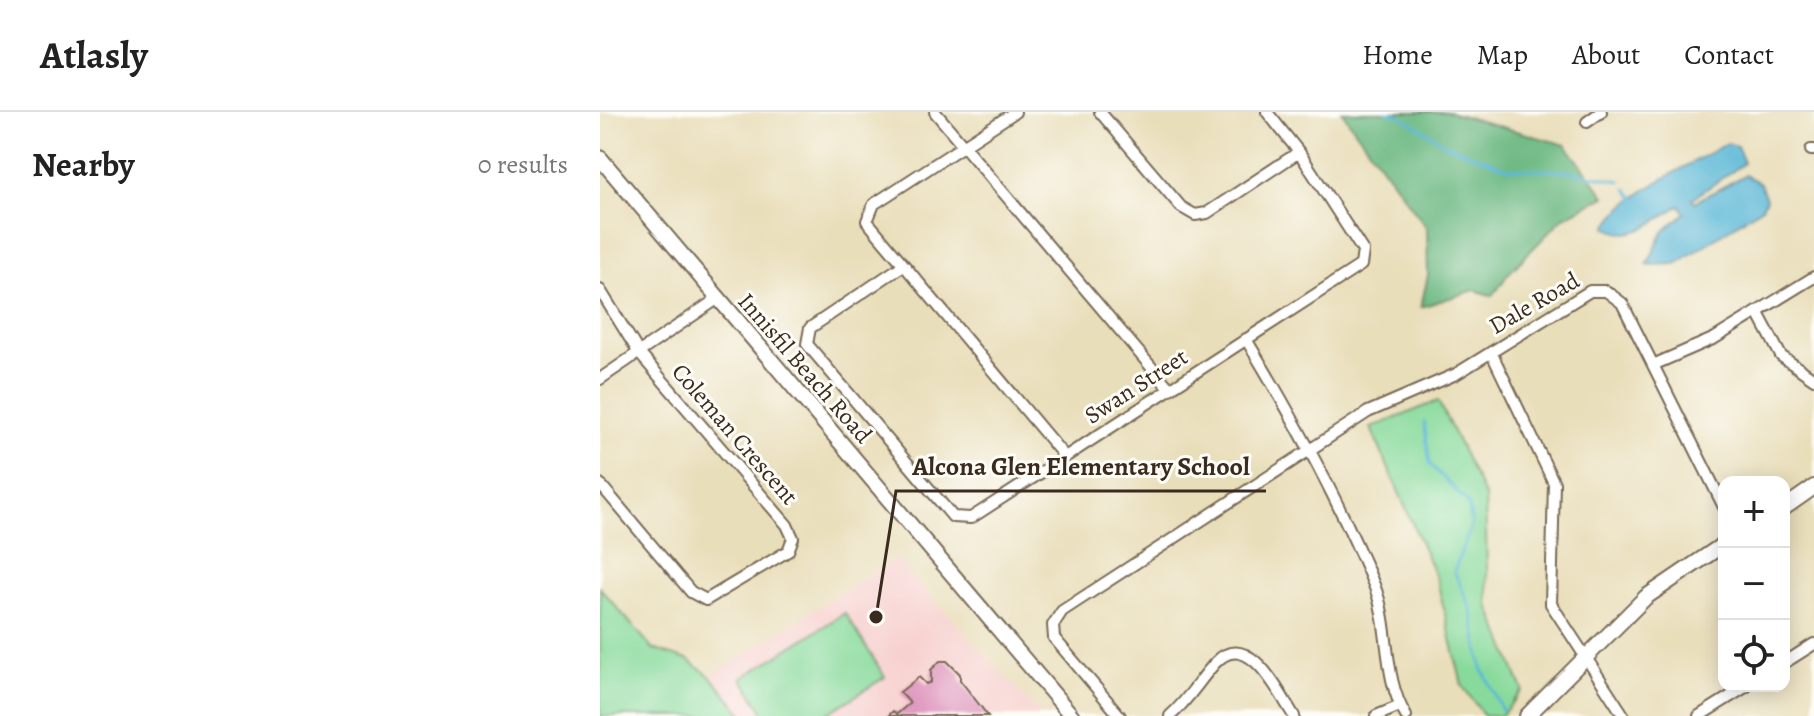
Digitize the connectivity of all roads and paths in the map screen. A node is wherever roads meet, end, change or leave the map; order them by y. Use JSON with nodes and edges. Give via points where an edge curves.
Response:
{"nodes":[{"id":1,"x":935,"y":112,"type":"edge"},
{"id":2,"x":1015,"y":112,"type":"edge"},
{"id":3,"x":1100,"y":112,"type":"edge"},
{"id":4,"x":1267,"y":112,"type":"edge"},
{"id":5,"x":1601,"y":112,"type":"edge"},
{"id":6,"x":1587,"y":122,"type":"dead end"},
{"id":7,"x":964,"y":146,"type":"junction"},
{"id":8,"x":1299,"y":152,"type":"junction"},
{"id":9,"x":600,"y":158,"type":"edge"},
{"id":10,"x":902,"y":266,"type":"junction"},
{"id":11,"x":1814,"y":277,"type":"edge"},
{"id":12,"x":600,"y":290,"type":"edge"},
{"id":13,"x":717,"y":299,"type":"junction"},
{"id":14,"x":1758,"y":313,"type":"junction"},
{"id":15,"x":1246,"y":339,"type":"junction"},
{"id":16,"x":1491,"y":352,"type":"junction"},
{"id":17,"x":639,"y":353,"type":"junction"},
{"id":18,"x":1653,"y":365,"type":"junction"},
{"id":19,"x":600,"y":379,"type":"edge"},
{"id":20,"x":1814,"y":379,"type":"edge"},
{"id":21,"x":1169,"y":388,"type":"junction"},
{"id":22,"x":1308,"y":450,"type":"junction"},
{"id":23,"x":1065,"y":457,"type":"junction"},
{"id":24,"x":600,"y":484,"type":"edge"},
{"id":25,"x":1814,"y":487,"type":"edge"},
{"id":26,"x":1718,"y":495,"type":"edge"},
{"id":27,"x":1790,"y":504,"type":"edge"},
{"id":28,"x":1718,"y":548,"type":"edge"},
{"id":29,"x":1814,"y":644,"type":"edge"},
{"id":30,"x":1586,"y":658,"type":"junction"},
{"id":31,"x":1790,"y":659,"type":"edge"},
{"id":32,"x":1737,"y":692,"type":"edge"},
{"id":33,"x":1403,"y":711,"type":"edge"},
{"id":34,"x":1072,"y":716,"type":"edge"},
{"id":35,"x":1120,"y":716,"type":"edge"},
{"id":36,"x":1170,"y":716,"type":"edge"},
{"id":37,"x":1294,"y":716,"type":"edge"},
{"id":38,"x":1376,"y":716,"type":"edge"},
{"id":39,"x":1527,"y":716,"type":"edge"},
{"id":40,"x":1624,"y":716,"type":"edge"},
{"id":41,"x":1699,"y":716,"type":"edge"}],
"edges":[{"from":1,"to":7,"type":"street"},
{"from":2,"to":7,"type":"street"},
{"from":3,"to":8,"type":"street","via":[[1181,207],[1195,215],[1207,213]]},
{"from":4,"to":8,"type":"street","name":"Swan Street"},
{"from":5,"to":6,"type":"street"},
{"from":7,"to":10,"type":"street","via":[[869,210],[869,227]]},
{"from":7,"to":21,"type":"street"},
{"from":8,"to":15,"type":"street","name":"Swan Street","via":[[1363,258],[1361,265]]},
{"from":9,"to":13,"type":"main road","name":"Innisfil Beach Road"},
{"from":10,"to":23,"type":"street"},
{"from":10,"to":23,"type":"street","name":"Swan Street","via":[[810,328],[807,344],[819,361],[958,519],[971,518]]},
{"from":11,"to":14,"type":"street"},
{"from":12,"to":17,"type":"street"},
{"from":13,"to":17,"type":"street"},
{"from":13,"to":34,"type":"main road","name":"Innisfil Beach Road"},
{"from":14,"to":18,"type":"street"},
{"from":14,"to":20,"type":"street","via":[[1781,356]]},
{"from":15,"to":21,"type":"street","name":"Swan Street"},
{"from":15,"to":22,"type":"street"},
{"from":16,"to":18,"type":"street","name":"Dale Road","via":[[1597,289],[1615,294],[1622,303]]},
{"from":16,"to":22,"type":"street","name":"Dale Road","via":[[1456,374],[1368,412]]},
{"from":16,"to":30,"type":"street","via":[[1554,483],[1551,604]]},
{"from":17,"to":19,"type":"street"},
{"from":17,"to":24,"type":"street","name":"Coleman Crescent","via":[[793,538],[788,551],[706,600],[691,592]]},
{"from":18,"to":26,"type":"street","name":"Dale Road"},
{"from":21,"to":23,"type":"street","name":"Swan Street"},
{"from":22,"to":33,"type":"street","via":[[1375,586]]},
{"from":22,"to":35,"type":"street","name":"Dale Road","via":[[1062,611],[1053,625],[1054,638]]},
{"from":25,"to":27,"type":"main road"},
{"from":28,"to":30,"type":"main road","via":[[1661,585]]},
{"from":29,"to":31,"type":"street"},
{"from":30,"to":39,"type":"main road"},
{"from":30,"to":40,"type":"street"},
{"from":32,"to":41,"type":"street"},
{"from":33,"to":38,"type":"street"},
{"from":36,"to":37,"type":"street","via":[[1218,660],[1235,653],[1253,658]]}]}
